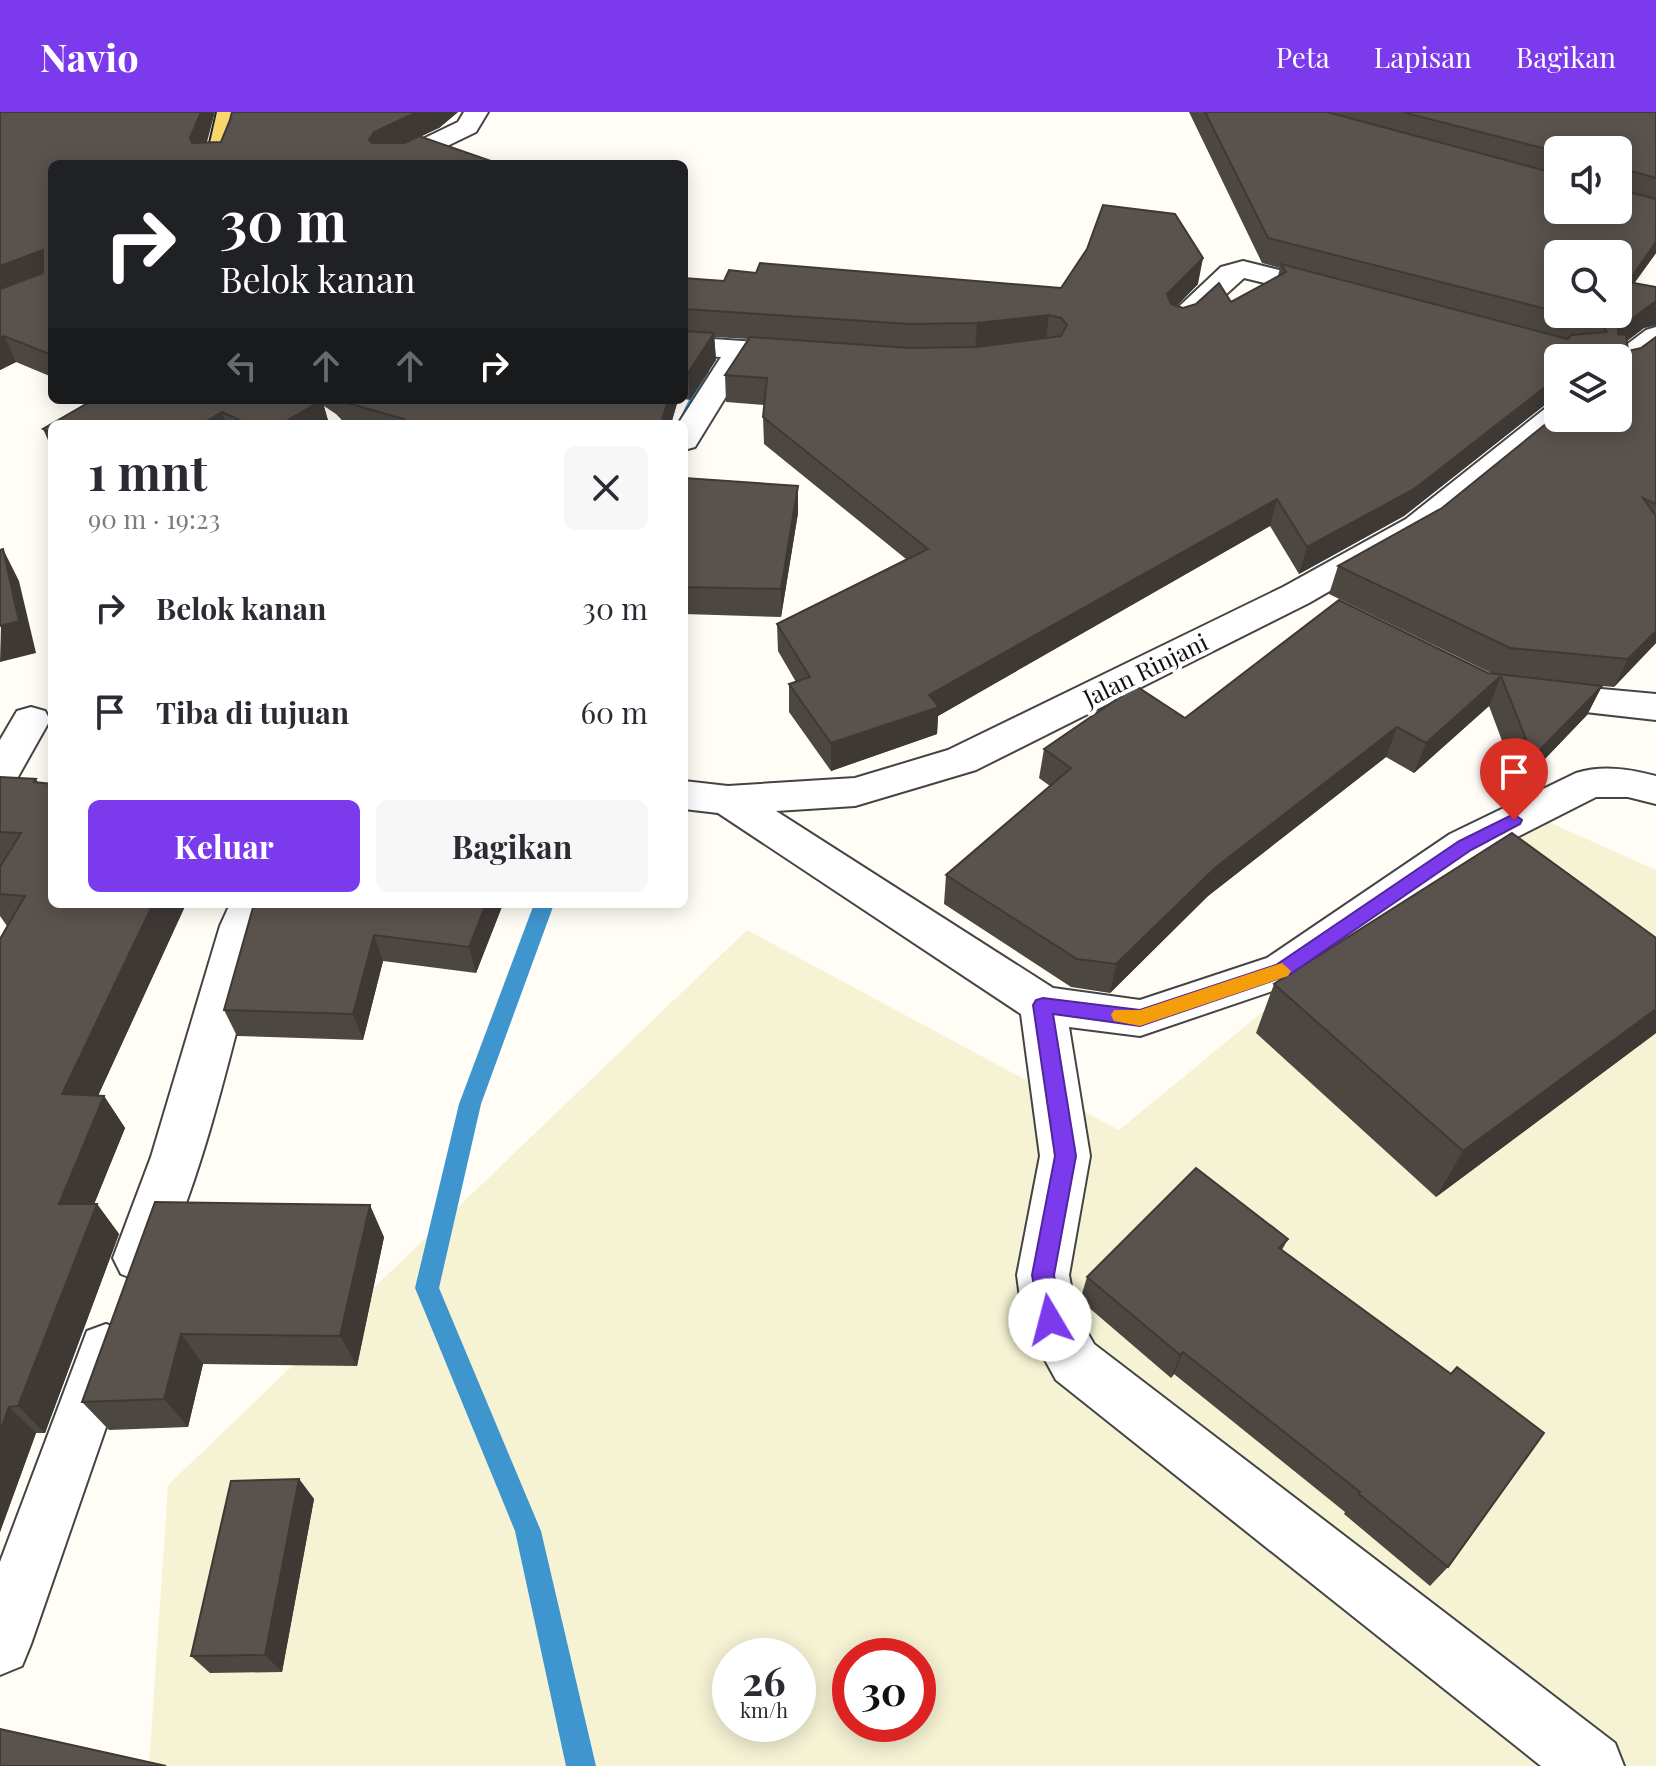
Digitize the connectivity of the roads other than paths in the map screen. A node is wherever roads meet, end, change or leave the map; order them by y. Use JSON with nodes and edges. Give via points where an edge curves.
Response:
{"nodes":[{"id":1,"x":229,"y":112,"type":"edge"},
{"id":2,"x":476,"y":112,"type":"edge"},
{"id":3,"x":215,"y":160,"type":"edge"},
{"id":4,"x":398,"y":160,"type":"edge"},
{"id":5,"x":1368,"y":301,"type":"edge"},
{"id":6,"x":1179,"y":322,"type":"edge"},
{"id":7,"x":1656,"y":336,"type":"edge"},
{"id":8,"x":688,"y":346,"type":"edge"},
{"id":9,"x":739,"y":352,"type":"junction"},
{"id":10,"x":1632,"y":355,"type":"edge"},
{"id":11,"x":831,"y":356,"type":"edge"},
{"id":12,"x":1544,"y":425,"type":"edge"},
{"id":13,"x":688,"y":434,"type":"edge"},
{"id":14,"x":1296,"y":595,"type":"junction"},
{"id":15,"x":1339,"y":616,"type":"edge"},
{"id":16,"x":1502,"y":693,"type":"edge"},
{"id":17,"x":1656,"y":707,"type":"edge"},
{"id":18,"x":28,"y":719,"type":"edge"},
{"id":19,"x":0,"y":774,"type":"edge"},
{"id":20,"x":1656,"y":790,"type":"edge"},
{"id":21,"x":688,"y":795,"type":"edge"},
{"id":22,"x":728,"y":800,"type":"junction"},
{"id":23,"x":250,"y":908,"type":"edge"},
{"id":24,"x":1043,"y":1005,"type":"junction"},
{"id":25,"x":0,"y":1644,"type":"edge"},
{"id":26,"x":1592,"y":1766,"type":"edge"}],
"edges":[{"from":1,"to":3,"type":"main road"},
{"from":2,"to":4,"type":"street","via":[[467,127]]},
{"from":5,"to":6,"type":"street","via":[[1243,269],[1231,273]]},
{"from":7,"to":10,"type":"street"},
{"from":8,"to":9,"type":"street"},
{"from":9,"to":11,"type":"street"},
{"from":9,"to":13,"type":"street"},
{"from":12,"to":14,"type":"street","name":"Jalan Rinjani","via":[[1418,526]]},
{"from":14,"to":15,"type":"street"},
{"from":14,"to":22,"type":"street","name":"Jalan Rinjani","via":[[962,760],[855,792]]},
{"from":16,"to":17,"type":"street"},
{"from":18,"to":19,"type":"street"},
{"from":20,"to":24,"type":"street","via":[[1628,783],[1590,783],[1538,807],[1465,845],[1283,970],[1140,1018]]},
{"from":21,"to":22,"type":"street","name":"Jalan Rinjani"},
{"from":22,"to":24,"type":"street"},
{"from":23,"to":25,"type":"street","via":[[176,1157]]},
{"from":24,"to":26,"type":"street","via":[[1065,1156],[1043,1275],[1050,1320],[1075,1362]]}]}
